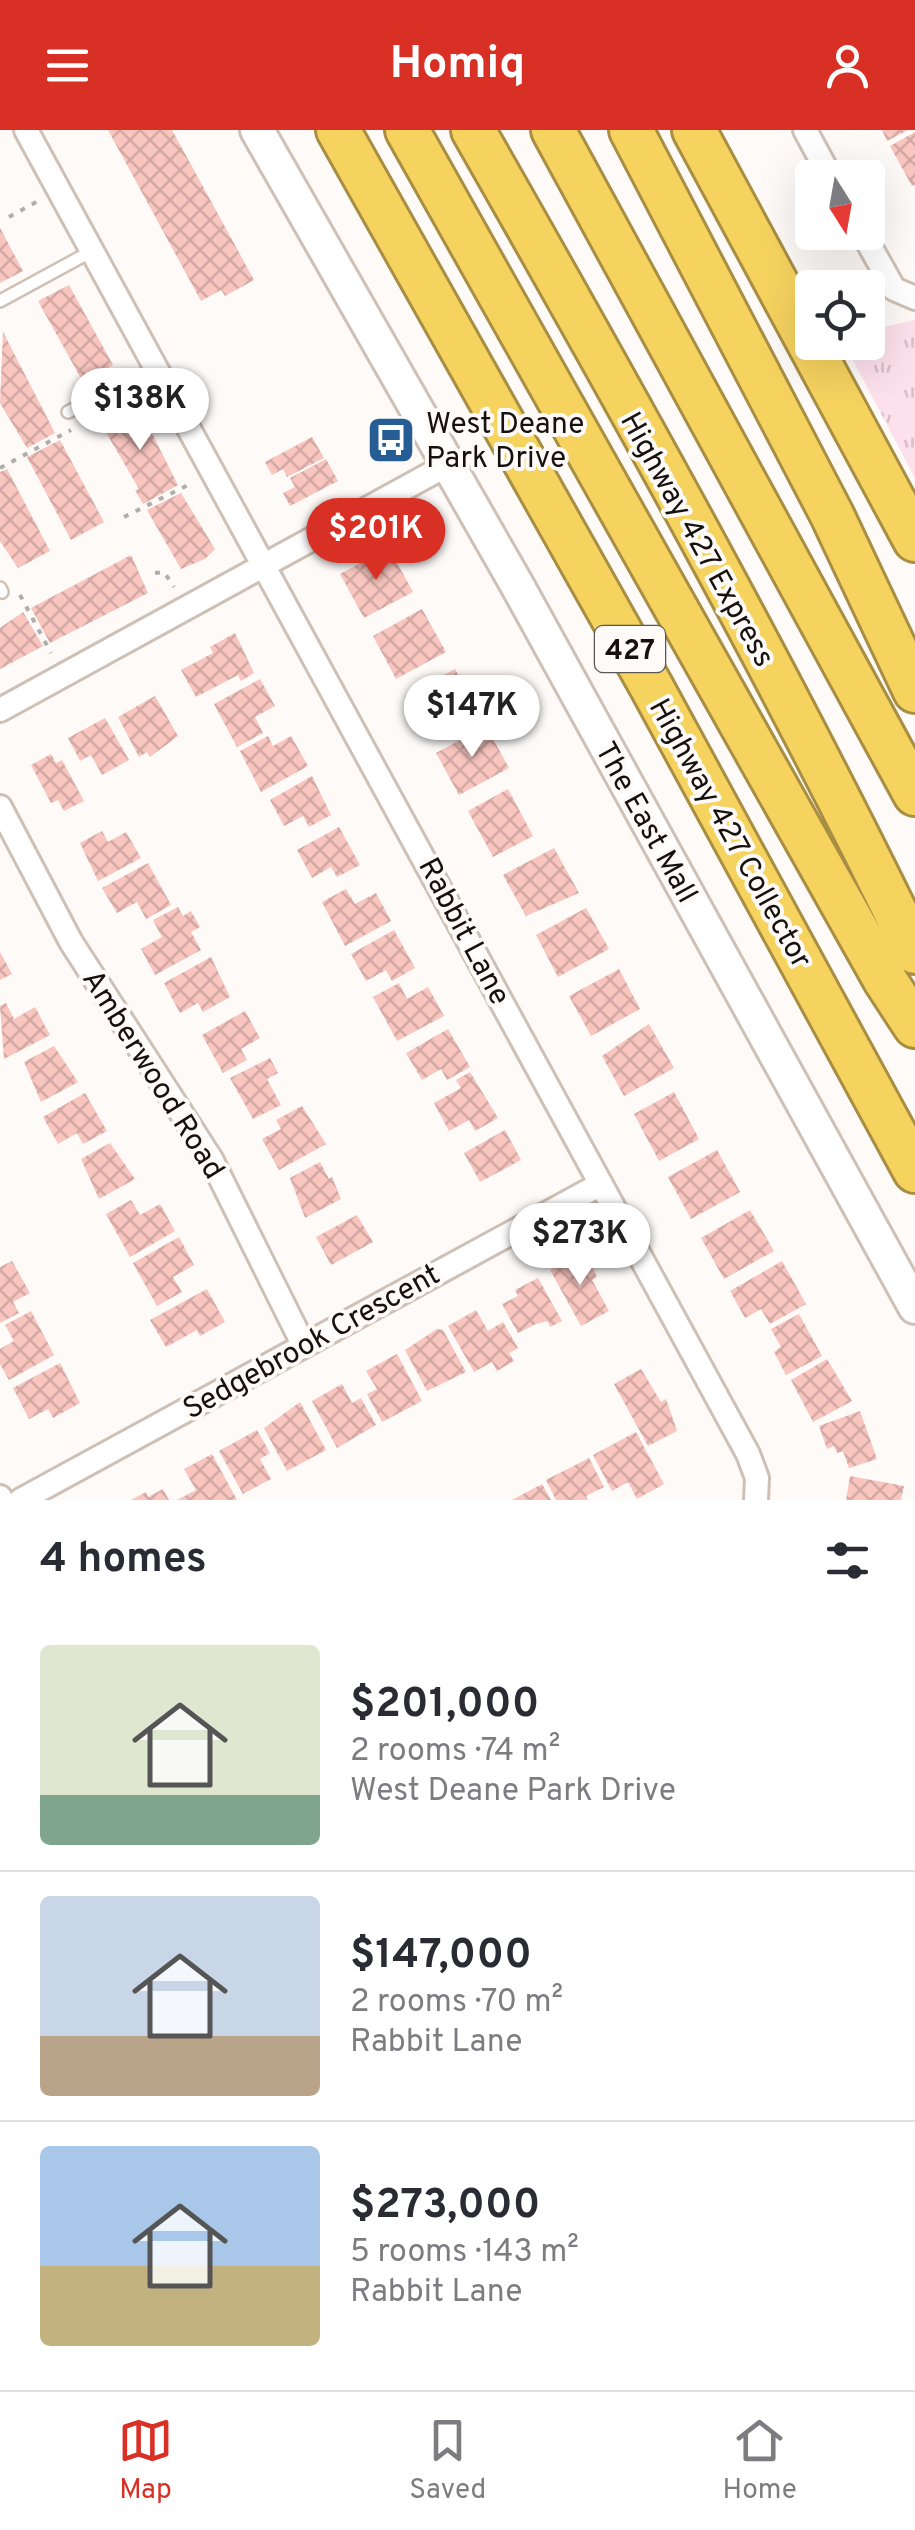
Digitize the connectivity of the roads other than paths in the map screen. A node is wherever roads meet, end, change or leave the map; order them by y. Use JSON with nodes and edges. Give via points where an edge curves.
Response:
{"nodes":[{"id":1,"x":26,"y":130,"type":"edge"},
{"id":2,"x":257,"y":130,"type":"edge"},
{"id":3,"x":338,"y":130,"type":"edge"},
{"id":4,"x":407,"y":130,"type":"edge"},
{"id":5,"x":473,"y":130,"type":"edge"},
{"id":6,"x":553,"y":130,"type":"edge"},
{"id":7,"x":630,"y":130,"type":"edge"},
{"id":8,"x":694,"y":130,"type":"edge"},
{"id":9,"x":805,"y":130,"type":"edge"},
{"id":10,"x":822,"y":160,"type":"edge"},
{"id":11,"x":872,"y":250,"type":"edge"},
{"id":12,"x":92,"y":251,"type":"junction"},
{"id":13,"x":915,"y":298,"type":"edge"},
{"id":14,"x":0,"y":301,"type":"edge"},
{"id":15,"x":155,"y":368,"type":"junction"},
{"id":16,"x":68,"y":412,"type":"dead end"},
{"id":17,"x":447,"y":464,"type":"junction"},
{"id":18,"x":915,"y":540,"type":"edge"},
{"id":19,"x":265,"y":564,"type":"junction"},
{"id":20,"x":915,"y":690,"type":"edge"},
{"id":21,"x":0,"y":710,"type":"edge"},
{"id":22,"x":915,"y":794,"type":"edge"},
{"id":23,"x":0,"y":807,"type":"edge"},
{"id":24,"x":915,"y":952,"type":"edge"},
{"id":25,"x":915,"y":1026,"type":"edge"},
{"id":26,"x":915,"y":1171,"type":"edge"},
{"id":27,"x":602,"y":1184,"type":"junction"},
{"id":28,"x":915,"y":1308,"type":"edge"},
{"id":29,"x":303,"y":1344,"type":"junction"},
{"id":30,"x":21,"y":1500,"type":"edge"},
{"id":31,"x":756,"y":1500,"type":"edge"}],
"edges":[{"from":1,"to":12,"type":"street","name":"Rabbit Lane"},
{"from":2,"to":17,"type":"main road","name":"The East Mall"},
{"from":3,"to":26,"type":"highway","name":"Highway 427 Collector","number":"427"},
{"from":4,"to":25,"type":"highway"},
{"from":5,"to":24,"type":"highway","name":"Highway 427 Express","via":[[746,626]]},
{"from":6,"to":22,"type":"highway"},
{"from":7,"to":20,"type":"highway","via":[[832,515]]},
{"from":8,"to":18,"type":"highway"},
{"from":9,"to":10,"type":"street"},
{"from":11,"to":13,"type":"street","via":[[894,289]]},
{"from":12,"to":14,"type":"lane"},
{"from":12,"to":15,"type":"street","name":"Rabbit Lane"},
{"from":15,"to":16,"type":"lane"},
{"from":15,"to":19,"type":"street","name":"Rabbit Lane"},
{"from":17,"to":19,"type":"street"},
{"from":17,"to":28,"type":"main road","name":"The East Mall"},
{"from":19,"to":21,"type":"street"},
{"from":19,"to":27,"type":"street","name":"Rabbit Lane"},
{"from":23,"to":29,"type":"street","name":"Amberwood Road","via":[[71,942],[211,1159]]},
{"from":27,"to":29,"type":"street","name":"Sedgebrook Crescent"},
{"from":27,"to":31,"type":"street","name":"Rabbit Lane","via":[[748,1454],[758,1478]]},
{"from":29,"to":30,"type":"street","name":"Sedgebrook Crescent"}]}
